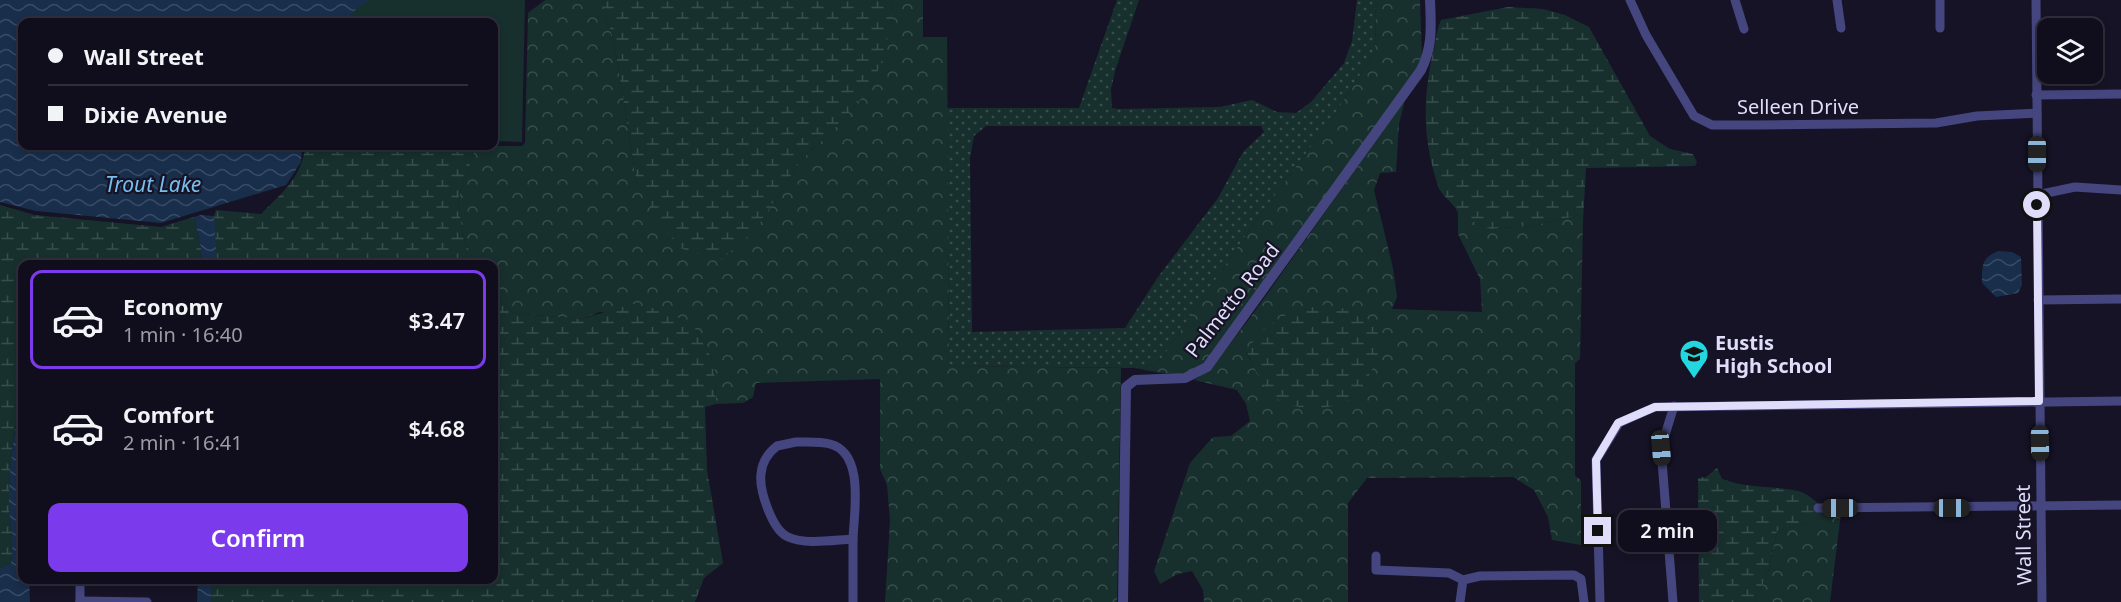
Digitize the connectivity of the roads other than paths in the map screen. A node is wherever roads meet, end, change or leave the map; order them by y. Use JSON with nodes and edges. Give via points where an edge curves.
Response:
{"nodes":[{"id":1,"x":1430,"y":0,"type":"edge"},
{"id":2,"x":1630,"y":0,"type":"edge"},
{"id":3,"x":1735,"y":0,"type":"edge"},
{"id":4,"x":1837,"y":0,"type":"edge"},
{"id":5,"x":1940,"y":0,"type":"edge"},
{"id":6,"x":2036,"y":0,"type":"edge"},
{"id":7,"x":1840,"y":28,"type":"dead end"},
{"id":8,"x":1940,"y":28,"type":"dead end"},
{"id":9,"x":1744,"y":29,"type":"dead end"},
{"id":10,"x":2121,"y":94,"type":"edge"},
{"id":11,"x":2036,"y":95,"type":"junction"},
{"id":12,"x":2037,"y":114,"type":"junction"},
{"id":13,"x":2121,"y":190,"type":"edge"},
{"id":14,"x":2037,"y":195,"type":"junction"},
{"id":15,"x":2121,"y":299,"type":"edge"},
{"id":16,"x":2038,"y":300,"type":"junction"},
{"id":17,"x":2121,"y":400,"type":"edge"},
{"id":18,"x":2039,"y":401,"type":"junction"},
{"id":19,"x":1674,"y":406,"type":"junction"},
{"id":20,"x":2121,"y":505,"type":"edge"},
{"id":21,"x":2041,"y":507,"type":"junction"},
{"id":22,"x":1818,"y":508,"type":"dead end"},
{"id":23,"x":853,"y":539,"type":"junction"},
{"id":24,"x":1376,"y":556,"type":"dead end"},
{"id":25,"x":1463,"y":580,"type":"junction"},
{"id":26,"x":80,"y":584,"type":"edge"},
{"id":27,"x":80,"y":602,"type":"edge"},
{"id":28,"x":147,"y":602,"type":"edge"},
{"id":29,"x":853,"y":602,"type":"edge"},
{"id":30,"x":1123,"y":602,"type":"edge"},
{"id":31,"x":1460,"y":602,"type":"edge"},
{"id":32,"x":1584,"y":602,"type":"edge"},
{"id":33,"x":1600,"y":602,"type":"edge"},
{"id":34,"x":1673,"y":602,"type":"edge"},
{"id":35,"x":2042,"y":602,"type":"edge"}],
"edges":[{"from":1,"to":30,"type":"street","name":"Palmetto Road","via":[[1432,37],[1421,70],[1208,367],[1185,378],[1135,380],[1126,387]]},
{"from":2,"to":12,"type":"street","name":"Selleen Drive","via":[[1694,116],[1704,123],[1925,123],[1997,114]]},
{"from":3,"to":9,"type":"street"},
{"from":4,"to":7,"type":"street"},
{"from":5,"to":8,"type":"street"},
{"from":6,"to":11,"type":"street","name":"Wall Street"},
{"from":10,"to":11,"type":"street"},
{"from":11,"to":12,"type":"street","name":"Wall Street"},
{"from":12,"to":14,"type":"street","name":"Wall Street"},
{"from":13,"to":14,"type":"street","via":[[2075,187]]},
{"from":14,"to":16,"type":"street","name":"Wall Street"},
{"from":15,"to":16,"type":"street"},
{"from":16,"to":18,"type":"street","name":"Wall Street"},
{"from":17,"to":18,"type":"street"},
{"from":18,"to":19,"type":"street"},
{"from":18,"to":21,"type":"street","name":"Wall Street"},
{"from":19,"to":33,"type":"street","via":[[1655,407],[1618,423],[1596,460]]},
{"from":19,"to":34,"type":"street","via":[[1661,448]]},
{"from":20,"to":21,"type":"street"},
{"from":21,"to":22,"type":"street"},
{"from":21,"to":35,"type":"street","name":"Wall Street"},
{"from":23,"to":23,"type":"street","via":[[854,477],[843,452],[830,444],[808,442],[783,444],[771,451],[761,480],[768,509],[779,530],[794,539]]},
{"from":23,"to":29,"type":"street"},
{"from":24,"to":25,"type":"street","via":[[1376,570],[1449,573]]},
{"from":25,"to":31,"type":"street"},
{"from":25,"to":32,"type":"street","via":[[1480,576],[1574,575],[1582,581]]},
{"from":26,"to":27,"type":"street"},
{"from":27,"to":28,"type":"street"}]}
